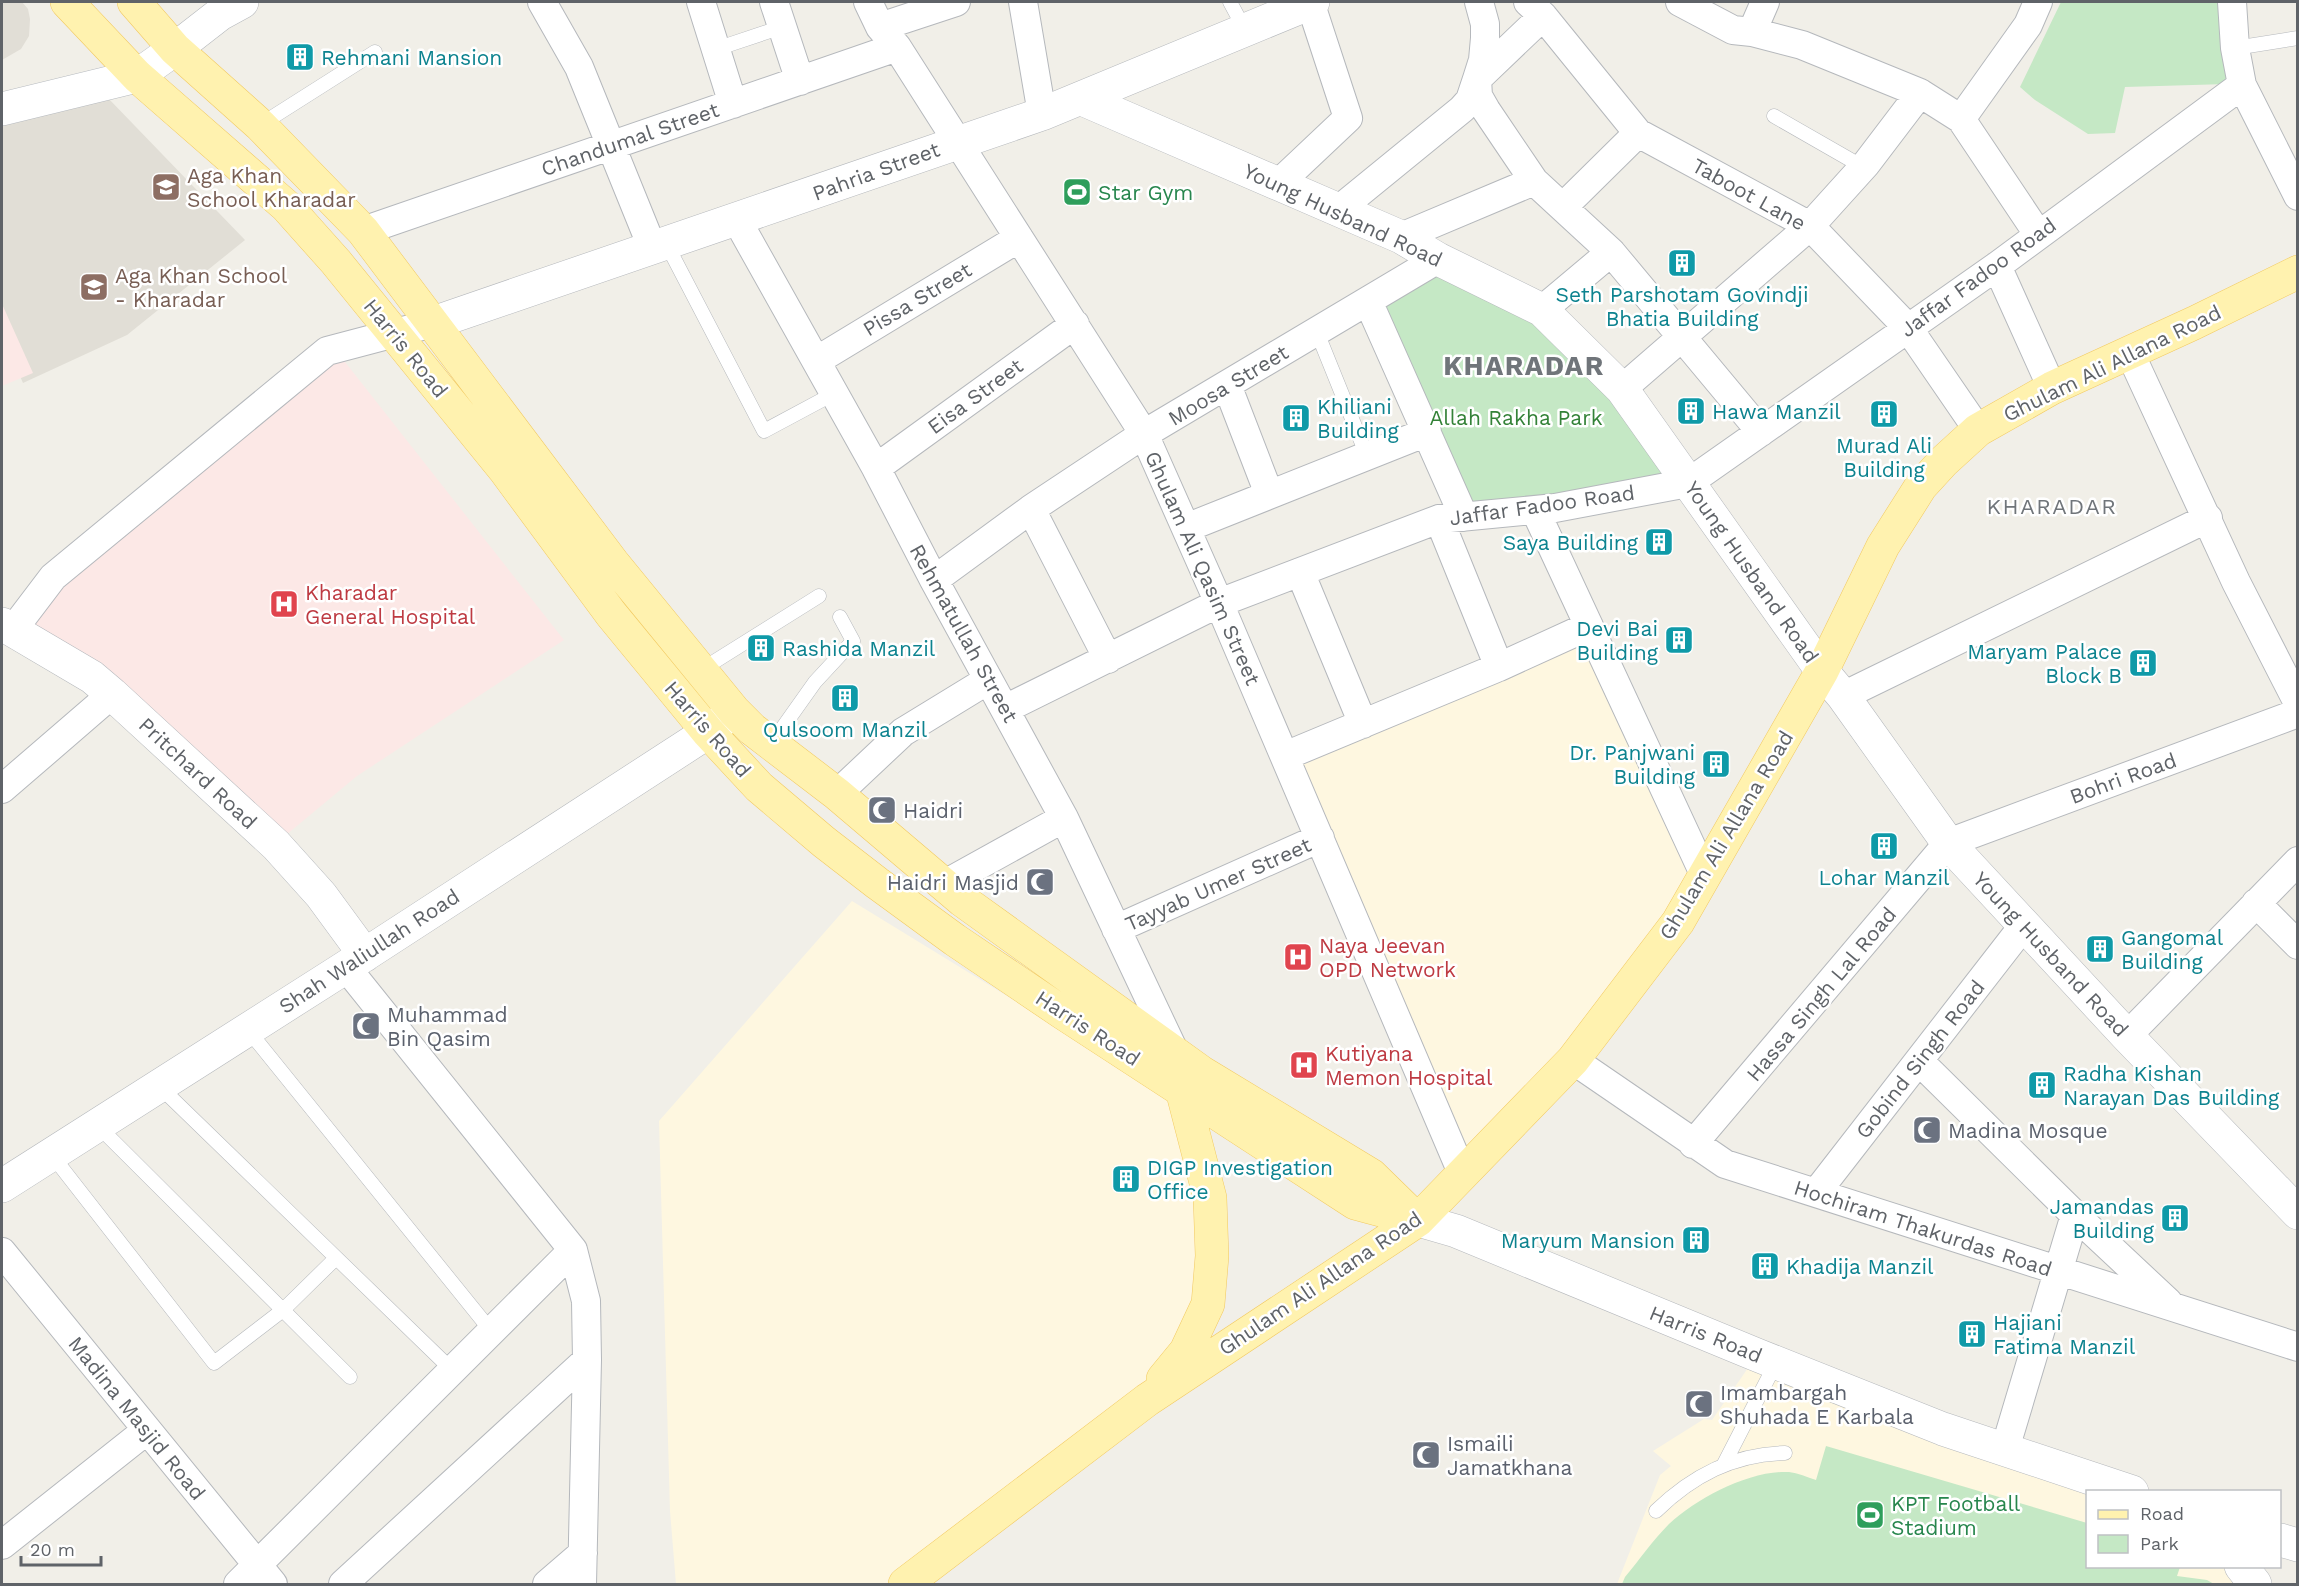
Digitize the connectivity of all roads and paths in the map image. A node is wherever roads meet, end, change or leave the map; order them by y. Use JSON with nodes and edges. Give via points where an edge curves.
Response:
{"nodes":[{"id":1,"x":67,"y":2,"type":"edge"},
{"id":2,"x":134,"y":2,"type":"edge"},
{"id":3,"x":542,"y":2,"type":"edge"},
{"id":4,"x":701,"y":2,"type":"edge"},
{"id":5,"x":868,"y":2,"type":"edge"},
{"id":6,"x":956,"y":2,"type":"edge"},
{"id":7,"x":1023,"y":2,"type":"edge"},
{"id":8,"x":1311,"y":2,"type":"edge"},
{"id":9,"x":1479,"y":2,"type":"edge"},
{"id":10,"x":1680,"y":2,"type":"edge"},
{"id":11,"x":1765,"y":2,"type":"edge"},
{"id":12,"x":2038,"y":2,"type":"edge"},
{"id":13,"x":2232,"y":2,"type":"edge"},
{"id":14,"x":226,"y":6,"type":"edge"},
{"id":15,"x":1535,"y":9,"type":"edge"},
{"id":16,"x":778,"y":14,"type":"edge"},
{"id":17,"x":1237,"y":16,"type":"edge"},
{"id":18,"x":1752,"y":32,"type":"junction"},
{"id":19,"x":888,"y":37,"type":"junction"},
{"id":20,"x":2298,"y":38,"type":"edge"},
{"id":21,"x":2235,"y":48,"type":"junction"},
{"id":22,"x":175,"y":49,"type":"junction"},
{"id":23,"x":716,"y":49,"type":"junction"},
{"id":24,"x":375,"y":52,"type":"dead end"},
{"id":25,"x":136,"y":76,"type":"junction"},
{"id":26,"x":1477,"y":79,"type":"junction"},
{"id":27,"x":800,"y":81,"type":"junction"},
{"id":28,"x":2242,"y":85,"type":"junction"},
{"id":29,"x":1920,"y":93,"type":"junction"},
{"id":30,"x":1082,"y":99,"type":"junction"},
{"id":31,"x":733,"y":104,"type":"junction"},
{"id":32,"x":2,"y":109,"type":"edge"},
{"id":33,"x":1042,"y":114,"type":"junction"},
{"id":34,"x":1774,"y":116,"type":"dead end"},
{"id":35,"x":1961,"y":119,"type":"junction"},
{"id":36,"x":260,"y":125,"type":"junction"},
{"id":37,"x":1638,"y":133,"type":"junction"},
{"id":38,"x":957,"y":142,"type":"junction"},
{"id":39,"x":611,"y":145,"type":"junction"},
{"id":40,"x":1863,"y":167,"type":"junction"},
{"id":41,"x":1534,"y":181,"type":"junction"},
{"id":42,"x":1277,"y":185,"type":"junction"},
{"id":43,"x":2298,"y":196,"type":"edge"},
{"id":44,"x":1563,"y":207,"type":"junction"},
{"id":45,"x":1337,"y":211,"type":"junction"},
{"id":46,"x":738,"y":220,"type":"junction"},
{"id":47,"x":1810,"y":226,"type":"junction"},
{"id":48,"x":363,"y":231,"type":"junction"},
{"id":49,"x":2038,"y":234,"type":"junction"},
{"id":50,"x":1401,"y":237,"type":"junction"},
{"id":51,"x":1019,"y":238,"type":"junction"},
{"id":52,"x":659,"y":245,"type":"junction"},
{"id":53,"x":1611,"y":252,"type":"junction"},
{"id":54,"x":1438,"y":259,"type":"junction"},
{"id":55,"x":1997,"y":266,"type":"junction"},
{"id":56,"x":2298,"y":272,"type":"edge"},
{"id":57,"x":1368,"y":301,"type":"junction"},
{"id":58,"x":1542,"y":310,"type":"junction"},
{"id":59,"x":433,"y":323,"type":"junction"},
{"id":60,"x":1075,"y":324,"type":"junction"},
{"id":61,"x":1908,"y":328,"type":"junction"},
{"id":62,"x":394,"y":332,"type":"junction"},
{"id":63,"x":1317,"y":332,"type":"junction"},
{"id":64,"x":1682,"y":336,"type":"junction"},
{"id":65,"x":2130,"y":353,"type":"junction"},
{"id":66,"x":816,"y":361,"type":"junction"},
{"id":67,"x":1227,"y":385,"type":"junction"},
{"id":68,"x":2052,"y":388,"type":"junction"},
{"id":69,"x":1622,"y":389,"type":"junction"},
{"id":70,"x":835,"y":393,"type":"junction"},
{"id":71,"x":1978,"y":430,"type":"junction"},
{"id":72,"x":1427,"y":432,"type":"junction"},
{"id":73,"x":1761,"y":432,"type":"junction"},
{"id":74,"x":1144,"y":434,"type":"junction"},
{"id":75,"x":1367,"y":456,"type":"junction"},
{"id":76,"x":876,"y":468,"type":"junction"},
{"id":77,"x":1688,"y":483,"type":"junction"},
{"id":78,"x":1269,"y":494,"type":"junction"},
{"id":79,"x":1031,"y":509,"type":"junction"},
{"id":80,"x":1534,"y":510,"type":"junction"},
{"id":81,"x":1452,"y":518,"type":"junction"},
{"id":82,"x":2208,"y":518,"type":"junction"},
{"id":83,"x":1186,"y":528,"type":"junction"},
{"id":84,"x":1300,"y":572,"type":"junction"},
{"id":85,"x":934,"y":580,"type":"junction"},
{"id":86,"x":819,"y":596,"type":"dead end"},
{"id":87,"x":1219,"y":603,"type":"junction"},
{"id":88,"x":840,"y":617,"type":"dead end"},
{"id":89,"x":1589,"y":626,"type":"junction"},
{"id":90,"x":7,"y":628,"type":"edge"},
{"id":91,"x":1108,"y":659,"type":"junction"},
{"id":92,"x":1500,"y":667,"type":"junction"},
{"id":93,"x":701,"y":670,"type":"junction"},
{"id":94,"x":1822,"y":671,"type":"junction"},
{"id":95,"x":988,"y":680,"type":"junction"},
{"id":96,"x":112,"y":694,"type":"junction"},
{"id":97,"x":1843,"y":696,"type":"junction"},
{"id":98,"x":2298,"y":703,"type":"edge"},
{"id":99,"x":1005,"y":709,"type":"junction"},
{"id":100,"x":734,"y":711,"type":"junction"},
{"id":101,"x":2298,"y":713,"type":"edge"},
{"id":102,"x":1362,"y":724,"type":"junction"},
{"id":103,"x":708,"y":732,"type":"junction"},
{"id":104,"x":771,"y":744,"type":"junction"},
{"id":105,"x":1285,"y":756,"type":"junction"},
{"id":106,"x":2,"y":789,"type":"edge"},
{"id":107,"x":837,"y":794,"type":"junction"},
{"id":108,"x":1064,"y":819,"type":"junction"},
{"id":109,"x":1320,"y":838,"type":"junction"},
{"id":110,"x":1948,"y":843,"type":"junction"},
{"id":111,"x":2298,"y":861,"type":"edge"},
{"id":112,"x":1705,"y":876,"type":"junction"},
{"id":113,"x":943,"y":885,"type":"junction"},
{"id":114,"x":2256,"y":903,"type":"junction"},
{"id":115,"x":2024,"y":925,"type":"junction"},
{"id":116,"x":1116,"y":930,"type":"junction"},
{"id":117,"x":2298,"y":945,"type":"edge"},
{"id":118,"x":355,"y":961,"type":"junction"},
{"id":119,"x":248,"y":1029,"type":"junction"},
{"id":120,"x":2127,"y":1036,"type":"junction"},
{"id":121,"x":1175,"y":1053,"type":"junction"},
{"id":122,"x":1573,"y":1060,"type":"junction"},
{"id":123,"x":1919,"y":1061,"type":"junction"},
{"id":124,"x":159,"y":1086,"type":"junction"},
{"id":125,"x":1182,"y":1090,"type":"junction"},
{"id":126,"x":97,"y":1125,"type":"junction"},
{"id":127,"x":1693,"y":1144,"type":"junction"},
{"id":128,"x":51,"y":1155,"type":"junction"},
{"id":129,"x":1463,"y":1175,"type":"junction"},
{"id":130,"x":2,"y":1186,"type":"edge"},
{"id":131,"x":1816,"y":1193,"type":"junction"},
{"id":132,"x":2298,"y":1213,"type":"edge"},
{"id":133,"x":2075,"y":1215,"type":"junction"},
{"id":134,"x":1418,"y":1220,"type":"junction"},
{"id":135,"x":573,"y":1250,"type":"junction"},
{"id":136,"x":2,"y":1252,"type":"edge"},
{"id":137,"x":336,"y":1257,"type":"junction"},
{"id":138,"x":2058,"y":1271,"type":"junction"},
{"id":139,"x":2174,"y":1308,"type":"junction"},
{"id":140,"x":283,"y":1310,"type":"junction"},
{"id":141,"x":492,"y":1332,"type":"junction"},
{"id":142,"x":2298,"y":1347,"type":"edge"},
{"id":143,"x":587,"y":1359,"type":"junction"},
{"id":144,"x":1776,"y":1363,"type":"junction"},
{"id":145,"x":453,"y":1371,"type":"junction"},
{"id":146,"x":350,"y":1377,"type":"dead end"},
{"id":147,"x":1147,"y":1400,"type":"junction"},
{"id":148,"x":147,"y":1430,"type":"junction"},
{"id":149,"x":2005,"y":1449,"type":"junction"},
{"id":150,"x":1785,"y":1453,"type":"dead end"},
{"id":151,"x":1724,"y":1464,"type":"junction"},
{"id":152,"x":2129,"y":1490,"type":"edge"},
{"id":153,"x":1656,"y":1511,"type":"dead end"},
{"id":154,"x":2281,"y":1540,"type":"edge"},
{"id":155,"x":2,"y":1545,"type":"edge"},
{"id":156,"x":2298,"y":1545,"type":"edge"},
{"id":157,"x":583,"y":1553,"type":"junction"},
{"id":158,"x":2243,"y":1568,"type":"edge"},
{"id":159,"x":256,"y":1578,"type":"edge"},
{"id":160,"x":343,"y":1584,"type":"edge"},
{"id":161,"x":547,"y":1584,"type":"edge"},
{"id":162,"x":582,"y":1584,"type":"edge"},
{"id":163,"x":905,"y":1584,"type":"edge"},
{"id":164,"x":2255,"y":1584,"type":"edge"}],
"edges":[{"from":1,"to":25,"type":"main road","name":"Harris Road"},
{"from":2,"to":22,"type":"main road","name":"Harris Road"},
{"from":3,"to":39,"type":"street","via":[[579,67]]},
{"from":4,"to":23,"type":"street"},
{"from":5,"to":19,"type":"street","name":"Ghulam Ali Qasim Street"},
{"from":6,"to":19,"type":"street","name":"Chandumal Street"},
{"from":7,"to":33,"type":"street"},
{"from":8,"to":17,"type":"street","name":"Pahria Street"},
{"from":8,"to":42,"type":"street","via":[[1348,118]]},
{"from":9,"to":26,"type":"street","via":[[1485,38]]},
{"from":10,"to":18,"type":"street","via":[[1733,30]]},
{"from":11,"to":18,"type":"street"},
{"from":12,"to":35,"type":"street","via":[[2028,25]]},
{"from":13,"to":21,"type":"street"},
{"from":14,"to":22,"type":"street"},
{"from":15,"to":26,"type":"street"},
{"from":15,"to":37,"type":"street","name":"Taboot Lane"},
{"from":16,"to":23,"type":"lane"},
{"from":16,"to":27,"type":"street"},
{"from":17,"to":30,"type":"street","name":"Pahria Street"},
{"from":18,"to":29,"type":"street","via":[[1802,45]]},
{"from":19,"to":27,"type":"street","name":"Chandumal Street"},
{"from":19,"to":38,"type":"street","name":"Ghulam Ali Qasim Street"},
{"from":20,"to":21,"type":"lane"},
{"from":21,"to":28,"type":"street"},
{"from":22,"to":25,"type":"street"},
{"from":22,"to":36,"type":"main road","name":"Harris Road"},
{"from":23,"to":31,"type":"street"},
{"from":24,"to":36,"type":"lane"},
{"from":25,"to":32,"type":"street"},
{"from":25,"to":62,"type":"main road","name":"Harris Road","via":[[286,206]]},
{"from":26,"to":41,"type":"street","via":[[1478,96]]},
{"from":26,"to":45,"type":"street","via":[[1470,100],[1462,109]]},
{"from":27,"to":31,"type":"street","name":"Chandumal Street"},
{"from":28,"to":43,"type":"street"},
{"from":28,"to":49,"type":"street","name":"Jaffar Fadoo Road"},
{"from":29,"to":35,"type":"street"},
{"from":29,"to":40,"type":"street"},
{"from":30,"to":33,"type":"street","name":"Pahria Street"},
{"from":30,"to":42,"type":"street","name":"Young Husband Road"},
{"from":31,"to":39,"type":"street","name":"Chandumal Street"},
{"from":33,"to":38,"type":"street","name":"Pahria Street"},
{"from":34,"to":40,"type":"lane"},
{"from":35,"to":49,"type":"street"},
{"from":36,"to":48,"type":"main road","name":"Harris Road"},
{"from":37,"to":44,"type":"street"},
{"from":37,"to":47,"type":"street","name":"Taboot Lane"},
{"from":38,"to":46,"type":"street","name":"Pahria Street"},
{"from":38,"to":51,"type":"street","name":"Ghulam Ali Qasim Street"},
{"from":39,"to":48,"type":"street","name":"Chandumal Street"},
{"from":39,"to":52,"type":"street"},
{"from":40,"to":47,"type":"street"},
{"from":41,"to":44,"type":"street"},
{"from":41,"to":50,"type":"street"},
{"from":42,"to":45,"type":"street","name":"Young Husband Road"},
{"from":44,"to":53,"type":"street"},
{"from":45,"to":50,"type":"street","name":"Young Husband Road"},
{"from":46,"to":52,"type":"street","name":"Pahria Street"},
{"from":46,"to":66,"type":"street","name":"Rehmatullah Street"},
{"from":47,"to":61,"type":"street","name":"Taboot Lane"},
{"from":47,"to":64,"type":"street"},
{"from":48,"to":59,"type":"main road","name":"Harris Road"},
{"from":49,"to":55,"type":"street","name":"Jaffar Fadoo Road"},
{"from":50,"to":54,"type":"street","name":"Young Husband Road"},
{"from":51,"to":60,"type":"street","name":"Ghulam Ali Qasim Street"},
{"from":51,"to":66,"type":"street","name":"Pissa Street"},
{"from":52,"to":59,"type":"street","name":"Pahria Street"},
{"from":52,"to":70,"type":"lane","via":[[764,431]]},
{"from":53,"to":58,"type":"street"},
{"from":53,"to":64,"type":"street"},
{"from":54,"to":57,"type":"street","name":"Moosa Street"},
{"from":54,"to":58,"type":"street","name":"Young Husband Road"},
{"from":55,"to":61,"type":"street","name":"Jaffar Fadoo Road"},
{"from":55,"to":68,"type":"street"},
{"from":56,"to":65,"type":"main road","name":"Ghulam Ali Allana Road"},
{"from":57,"to":63,"type":"street","name":"Moosa Street"},
{"from":57,"to":72,"type":"street"},
{"from":58,"to":69,"type":"street","name":"Young Husband Road"},
{"from":59,"to":62,"type":"street"},
{"from":59,"to":93,"type":"main road","name":"Harris Road","via":[[613,563]]},
{"from":60,"to":74,"type":"street","name":"Ghulam Ali Qasim Street"},
{"from":60,"to":76,"type":"street","name":"Eisa Street"},
{"from":61,"to":71,"type":"street","name":"Taboot Lane"},
{"from":61,"to":73,"type":"street","name":"Jaffar Fadoo Road"},
{"from":62,"to":90,"type":"street","via":[[327,351],[53,577]]},
{"from":62,"to":103,"type":"main road","name":"Harris Road","via":[[504,469],[611,614]]},
{"from":63,"to":67,"type":"street","name":"Moosa Street"},
{"from":63,"to":75,"type":"lane"},
{"from":64,"to":69,"type":"street"},
{"from":64,"to":73,"type":"street"},
{"from":65,"to":68,"type":"main road","name":"Ghulam Ali Allana Road"},
{"from":65,"to":82,"type":"street"},
{"from":66,"to":70,"type":"street","name":"Rehmatullah Street"},
{"from":67,"to":74,"type":"street","name":"Moosa Street"},
{"from":67,"to":78,"type":"street"},
{"from":68,"to":71,"type":"main road","name":"Ghulam Ali Allana Road"},
{"from":69,"to":77,"type":"street","name":"Young Husband Road"},
{"from":70,"to":76,"type":"street","name":"Rehmatullah Street"},
{"from":71,"to":94,"type":"main road","name":"Ghulam Ali Allana Road","via":[[1920,486],[1903,511]]},
{"from":72,"to":75,"type":"street"},
{"from":72,"to":81,"type":"street"},
{"from":73,"to":77,"type":"street","name":"Jaffar Fadoo Road"},
{"from":74,"to":79,"type":"street","name":"Moosa Street"},
{"from":74,"to":83,"type":"street","name":"Ghulam Ali Qasim Street"},
{"from":75,"to":78,"type":"street"},
{"from":76,"to":85,"type":"street","name":"Rehmatullah Street"},
{"from":77,"to":80,"type":"street","name":"Jaffar Fadoo Road"},
{"from":77,"to":94,"type":"street","name":"Young Husband Road"},
{"from":78,"to":83,"type":"street"},
{"from":79,"to":85,"type":"street","name":"Moosa Street"},
{"from":79,"to":91,"type":"street"},
{"from":80,"to":81,"type":"street","name":"Jaffar Fadoo Road"},
{"from":80,"to":89,"type":"street"},
{"from":81,"to":84,"type":"street","name":"Jaffar Fadoo Road"},
{"from":81,"to":92,"type":"street"},
{"from":82,"to":97,"type":"street"},
{"from":82,"to":98,"type":"street"},
{"from":83,"to":87,"type":"street","name":"Ghulam Ali Qasim Street"},
{"from":84,"to":87,"type":"street","name":"Jaffar Fadoo Road"},
{"from":84,"to":102,"type":"street"},
{"from":85,"to":95,"type":"street","name":"Rehmatullah Street"},
{"from":86,"to":93,"type":"lane"},
{"from":87,"to":91,"type":"street","name":"Jaffar Fadoo Road"},
{"from":87,"to":105,"type":"street","name":"Ghulam Ali Qasim Street"},
{"from":88,"to":104,"type":"lane","via":[[852,641],[815,682]]},
{"from":89,"to":92,"type":"street"},
{"from":89,"to":112,"type":"street"},
{"from":90,"to":96,"type":"street","name":"Pritchard Road","via":[[92,677]]},
{"from":91,"to":99,"type":"street","name":"Jaffar Fadoo Road"},
{"from":92,"to":102,"type":"street"},
{"from":93,"to":100,"type":"main road","name":"Harris Road"},
{"from":94,"to":97,"type":"street","name":"Young Husband Road"},
{"from":94,"to":112,"type":"main road","name":"Ghulam Ali Allana Road"},
{"from":95,"to":99,"type":"street","name":"Rehmatullah Street"},
{"from":95,"to":107,"type":"street","via":[[903,732]]},
{"from":96,"to":106,"type":"street"},
{"from":96,"to":118,"type":"street","name":"Pritchard Road","via":[[276,845],[321,895]]},
{"from":97,"to":110,"type":"street","name":"Young Husband Road"},
{"from":99,"to":108,"type":"street","name":"Rehmatullah Street"},
{"from":100,"to":103,"type":"street","name":"Shah Waliullah Road"},
{"from":100,"to":104,"type":"main road","name":"Harris Road"},
{"from":101,"to":110,"type":"street","name":"Bohri Road"},
{"from":102,"to":105,"type":"street"},
{"from":103,"to":118,"type":"street","name":"Shah Waliullah Road"},
{"from":103,"to":125,"type":"main road","name":"Harris Road","via":[[759,787],[877,883],[955,940]]},
{"from":104,"to":107,"type":"main road","name":"Harris Road"},
{"from":105,"to":109,"type":"street","name":"Ghulam Ali Qasim Street"},
{"from":107,"to":113,"type":"main road","name":"Harris Road"},
{"from":108,"to":113,"type":"street"},
{"from":108,"to":116,"type":"street","name":"Rehmatullah Street"},
{"from":109,"to":116,"type":"street","name":"Tayyab Umer Street"},
{"from":109,"to":129,"type":"street","name":"Ghulam Ali Qasim Street"},
{"from":110,"to":115,"type":"street","name":"Young Husband Road"},
{"from":110,"to":127,"type":"street","name":"Hassa Singh Lal Road"},
{"from":111,"to":114,"type":"street"},
{"from":112,"to":122,"type":"main road","name":"Ghulam Ali Allana Road","via":[[1678,922]]},
{"from":113,"to":121,"type":"main road","name":"Harris Road"},
{"from":114,"to":117,"type":"street"},
{"from":114,"to":120,"type":"street"},
{"from":115,"to":120,"type":"street","name":"Young Husband Road"},
{"from":115,"to":123,"type":"street","name":"Gobind Singh Road"},
{"from":116,"to":121,"type":"street","name":"Rehmatullah Street"},
{"from":118,"to":119,"type":"street","name":"Shah Waliullah Road"},
{"from":118,"to":135,"type":"street"},
{"from":119,"to":124,"type":"street","name":"Shah Waliullah Road"},
{"from":119,"to":141,"type":"lane"},
{"from":120,"to":132,"type":"street","name":"Young Husband Road"},
{"from":121,"to":134,"type":"main road","name":"Harris Road","via":[[1371,1175]]},
{"from":122,"to":127,"type":"street","name":"Hochiram Thakurdas Road"},
{"from":122,"to":129,"type":"main road","name":"Ghulam Ali Allana Road"},
{"from":123,"to":131,"type":"street","name":"Gobind Singh Road"},
{"from":123,"to":133,"type":"street"},
{"from":124,"to":126,"type":"street","name":"Shah Waliullah Road"},
{"from":124,"to":137,"type":"lane"},
{"from":125,"to":134,"type":"main road","name":"Harris Road","via":[[1355,1203]]},
{"from":125,"to":147,"type":"main road","via":[[1210,1198],[1212,1256],[1208,1304],[1186,1351]]},
{"from":126,"to":128,"type":"street","name":"Shah Waliullah Road"},
{"from":126,"to":140,"type":"lane"},
{"from":127,"to":131,"type":"street","name":"Hochiram Thakurdas Road","via":[[1725,1164]]},
{"from":128,"to":130,"type":"street","name":"Shah Waliullah Road"},
{"from":128,"to":140,"type":"lane","via":[[214,1362]]},
{"from":129,"to":134,"type":"main road","name":"Ghulam Ali Allana Road"},
{"from":131,"to":138,"type":"street","name":"Hochiram Thakurdas Road"},
{"from":133,"to":138,"type":"street"},
{"from":133,"to":139,"type":"street"},
{"from":134,"to":144,"type":"street","name":"Harris Road","via":[[1456,1231]]},
{"from":134,"to":147,"type":"main road","name":"Ghulam Ali Allana Road"},
{"from":135,"to":141,"type":"street"},
{"from":135,"to":143,"type":"street","via":[[586,1301]]},
{"from":136,"to":148,"type":"street","name":"Madina Masjid Road"},
{"from":137,"to":140,"type":"lane"},
{"from":137,"to":145,"type":"lane"},
{"from":138,"to":139,"type":"street","name":"Hochiram Thakurdas Road"},
{"from":138,"to":149,"type":"street"},
{"from":139,"to":142,"type":"street","name":"Hochiram Thakurdas Road"},
{"from":140,"to":146,"type":"lane"},
{"from":141,"to":145,"type":"street"},
{"from":143,"to":157,"type":"street"},
{"from":143,"to":160,"type":"street"},
{"from":144,"to":149,"type":"street","name":"Harris Road","via":[[1942,1429]]},
{"from":144,"to":151,"type":"lane"},
{"from":145,"to":159,"type":"street"},
{"from":147,"to":163,"type":"main road","name":"Ghulam Ali Allana Road"},
{"from":148,"to":155,"type":"street"},
{"from":148,"to":159,"type":"street","name":"Madina Masjid Road"},
{"from":149,"to":152,"type":"street","name":"Harris Road"},
{"from":150,"to":151,"type":"lane"},
{"from":151,"to":153,"type":"lane","via":[[1697,1476]]},
{"from":154,"to":156,"type":"street"},
{"from":157,"to":161,"type":"street"},
{"from":157,"to":162,"type":"street"},
{"from":158,"to":164,"type":"street"}]}
